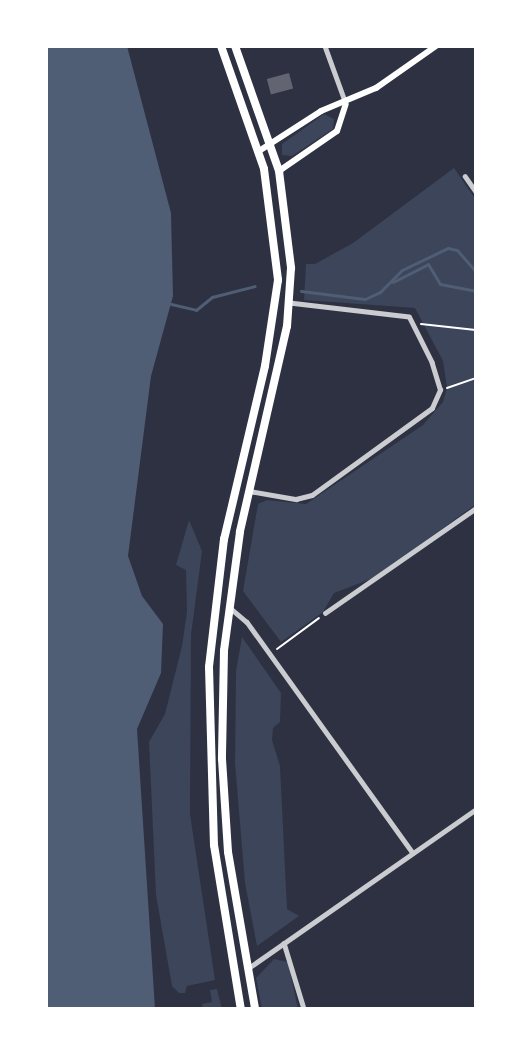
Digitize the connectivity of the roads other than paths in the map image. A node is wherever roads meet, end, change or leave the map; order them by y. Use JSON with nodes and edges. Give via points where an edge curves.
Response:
{"nodes":[{"id":1,"x":221,"y":46,"type":"edge"},
{"id":2,"x":235,"y":46,"type":"edge"},
{"id":3,"x":325,"y":46,"type":"edge"},
{"id":4,"x":436,"y":46,"type":"edge"},
{"id":5,"x":346,"y":104,"type":"junction"},
{"id":6,"x":270,"y":144,"type":"junction"},
{"id":7,"x":259,"y":151,"type":"junction"},
{"id":8,"x":279,"y":171,"type":"junction"},
{"id":9,"x":465,"y":176,"type":"dead end"},
{"id":10,"x":476,"y":192,"type":"edge"},
{"id":11,"x":290,"y":303,"type":"junction"},
{"id":12,"x":249,"y":491,"type":"junction"},
{"id":13,"x":476,"y":508,"type":"edge"},
{"id":14,"x":228,"y":606,"type":"junction"},
{"id":15,"x":325,"y":613,"type":"road end"},
{"id":16,"x":476,"y":809,"type":"edge"},
{"id":17,"x":413,"y":853,"type":"junction"},
{"id":18,"x":284,"y":943,"type":"junction"},
{"id":19,"x":246,"y":970,"type":"junction"},
{"id":20,"x":241,"y":1009,"type":"edge"},
{"id":21,"x":255,"y":1009,"type":"edge"},
{"id":22,"x":304,"y":1009,"type":"edge"}],
"edges":[{"from":1,"to":7,"type":"main road"},
{"from":2,"to":6,"type":"main road"},
{"from":3,"to":5,"type":"street"},
{"from":4,"to":5,"type":"main road"},
{"from":5,"to":6,"type":"main road","via":[[321,111]]},
{"from":5,"to":8,"type":"main road","via":[[337,131]]},
{"from":6,"to":7,"type":"main road"},
{"from":6,"to":8,"type":"main road"},
{"from":7,"to":20,"type":"main road","via":[[273,212],[277,299],[221,558],[208,724],[216,862]]},
{"from":8,"to":11,"type":"main road","via":[[290,248]]},
{"from":9,"to":10,"type":"street"},
{"from":11,"to":12,"type":"main road"},
{"from":11,"to":12,"type":"street","via":[[404,316],[414,323],[440,390],[432,408],[312,495],[296,499]]},
{"from":12,"to":14,"type":"main road"},
{"from":13,"to":15,"type":"street"},
{"from":14,"to":17,"type":"street","via":[[247,622]]},
{"from":14,"to":19,"type":"main road","via":[[222,768],[234,900]]},
{"from":16,"to":17,"type":"street"},
{"from":17,"to":18,"type":"street"},
{"from":18,"to":19,"type":"street"},
{"from":18,"to":22,"type":"street"},
{"from":19,"to":21,"type":"main road"}]}
